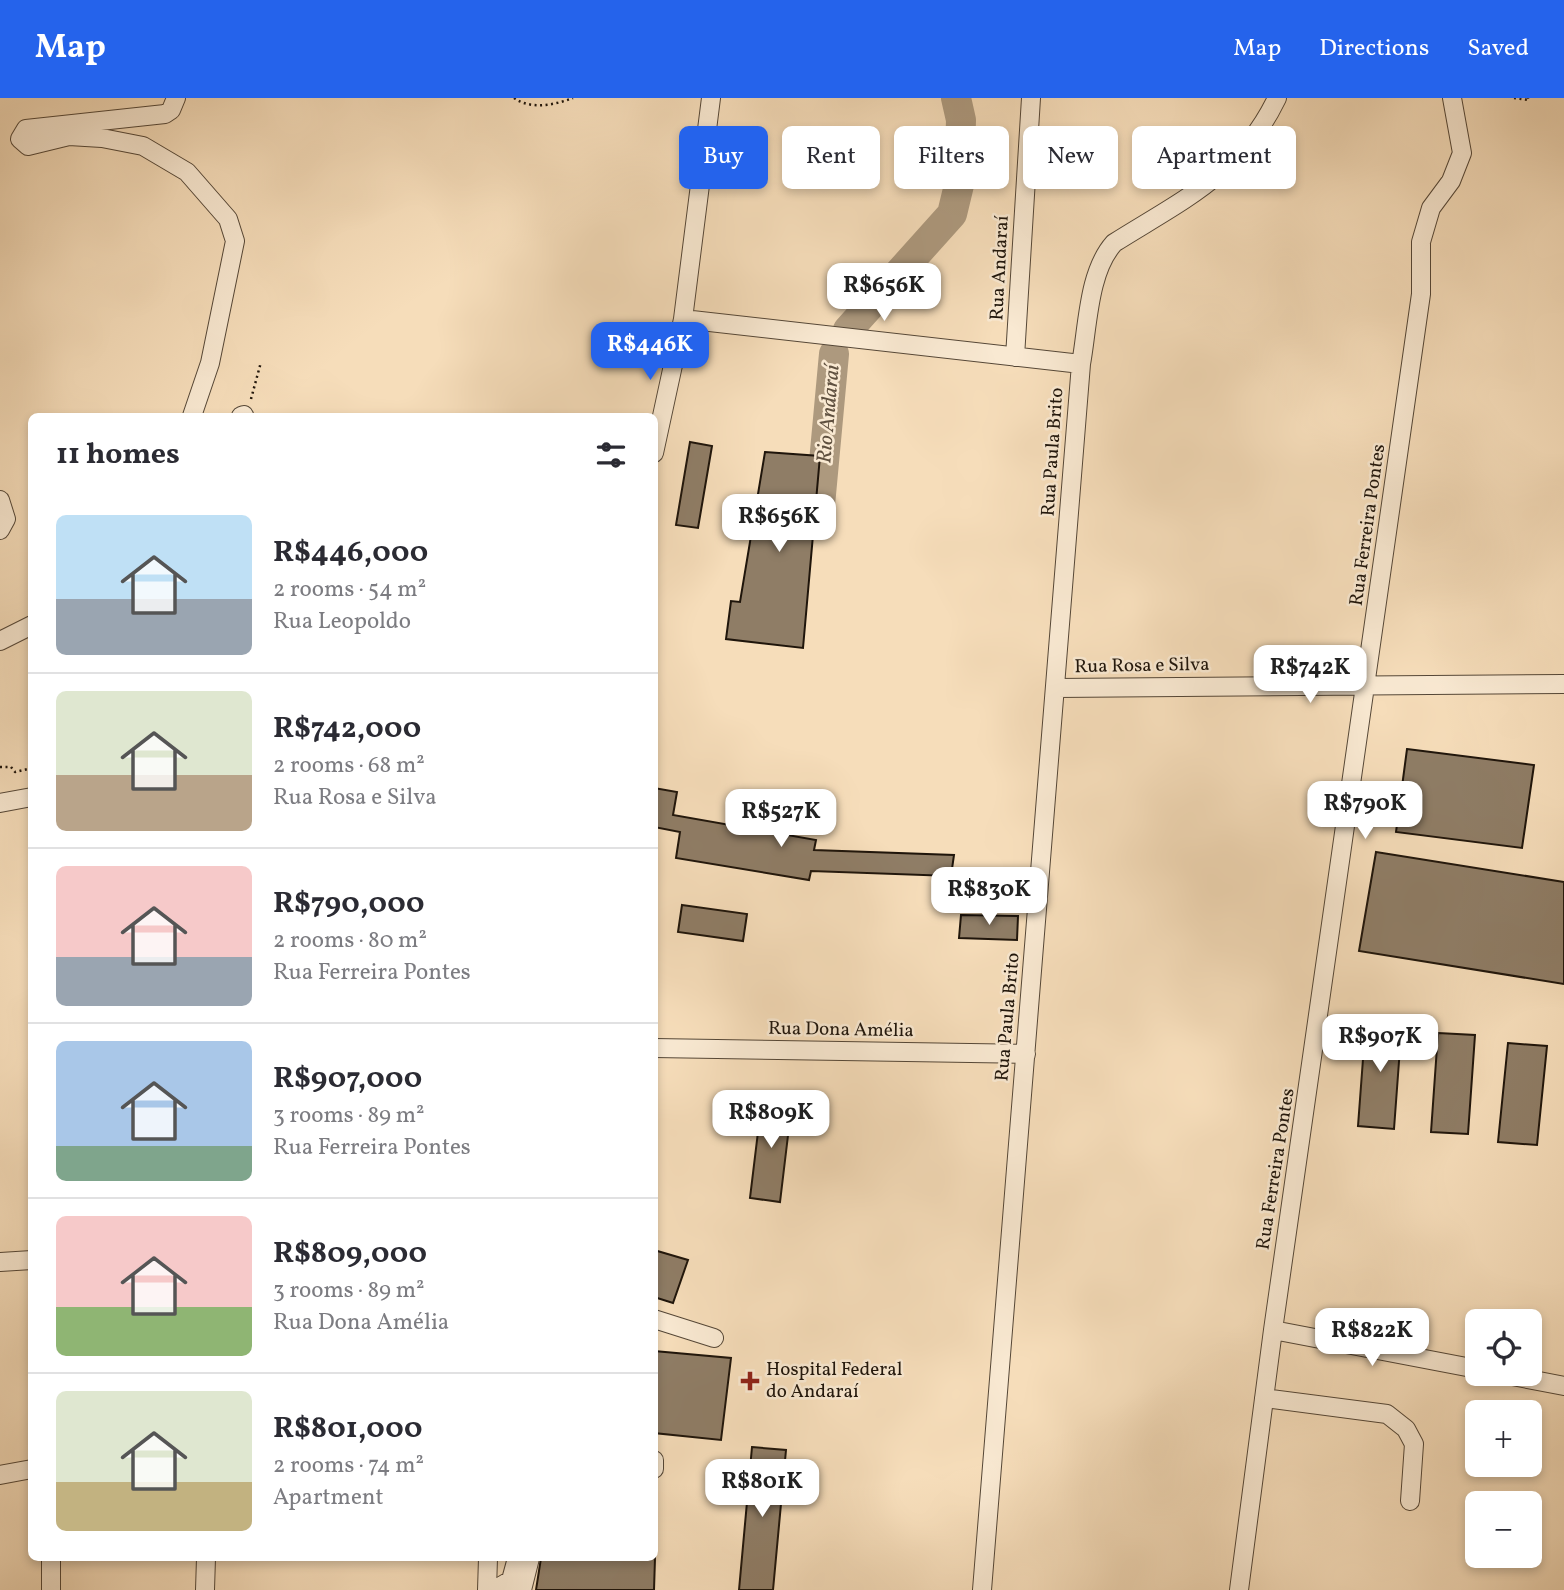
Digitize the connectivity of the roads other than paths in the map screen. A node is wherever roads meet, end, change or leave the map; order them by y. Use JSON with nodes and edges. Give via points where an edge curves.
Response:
{"nodes":[{"id":1,"x":176,"y":98,"type":"edge"},
{"id":2,"x":711,"y":98,"type":"edge"},
{"id":3,"x":1031,"y":98,"type":"edge"},
{"id":4,"x":1277,"y":98,"type":"edge"},
{"id":5,"x":1452,"y":98,"type":"edge"},
{"id":6,"x":683,"y":319,"type":"junction"},
{"id":7,"x":1015,"y":357,"type":"junction"},
{"id":8,"x":1081,"y":364,"type":"junction"},
{"id":9,"x":193,"y":413,"type":"edge"},
{"id":10,"x":658,"y":435,"type":"edge"},
{"id":11,"x":0,"y":500,"type":"edge"},
{"id":12,"x":0,"y":530,"type":"edge"},
{"id":13,"x":28,"y":627,"type":"edge"},
{"id":14,"x":0,"y":640,"type":"edge"},
{"id":15,"x":1564,"y":684,"type":"edge"},
{"id":16,"x":1368,"y":685,"type":"junction"},
{"id":17,"x":1056,"y":688,"type":"junction"},
{"id":18,"x":28,"y":798,"type":"edge"},
{"id":19,"x":0,"y":803,"type":"edge"},
{"id":20,"x":658,"y":1048,"type":"edge"},
{"id":21,"x":1026,"y":1054,"type":"junction"},
{"id":22,"x":28,"y":1260,"type":"edge"},
{"id":23,"x":0,"y":1262,"type":"edge"},
{"id":24,"x":658,"y":1320,"type":"edge"},
{"id":25,"x":1273,"y":1330,"type":"junction"},
{"id":26,"x":713,"y":1338,"type":"dead end"},
{"id":27,"x":1465,"y":1367,"type":"edge"},
{"id":28,"x":1542,"y":1382,"type":"edge"},
{"id":29,"x":1564,"y":1386,"type":"edge"},
{"id":30,"x":1264,"y":1398,"type":"junction"},
{"id":31,"x":28,"y":1470,"type":"edge"},
{"id":32,"x":0,"y":1475,"type":"edge"},
{"id":33,"x":1410,"y":1501,"type":"dead end"},
{"id":34,"x":51,"y":1561,"type":"edge"},
{"id":35,"x":206,"y":1561,"type":"edge"},
{"id":36,"x":488,"y":1561,"type":"edge"},
{"id":37,"x":516,"y":1561,"type":"edge"},
{"id":38,"x":529,"y":1561,"type":"edge"},
{"id":39,"x":51,"y":1590,"type":"edge"},
{"id":40,"x":205,"y":1590,"type":"edge"},
{"id":41,"x":487,"y":1590,"type":"edge"},
{"id":42,"x":494,"y":1590,"type":"edge"},
{"id":43,"x":522,"y":1590,"type":"edge"},
{"id":44,"x":982,"y":1590,"type":"edge"},
{"id":45,"x":1239,"y":1590,"type":"edge"}],
"edges":[{"from":1,"to":9,"type":"street","via":[[165,114],[26,129],[20,139],[28,146],[69,136],[144,146],[187,172],[228,219],[235,241],[209,363]]},
{"from":2,"to":6,"type":"street"},
{"from":3,"to":7,"type":"street","name":"Rua Andaraí"},
{"from":4,"to":8,"type":"street","name":"Rua Paula Brito","via":[[1264,125],[1232,164],[1199,192],[1114,243],[1104,254]]},
{"from":5,"to":16,"type":"street","name":"Rua Ferreira Pontes","via":[[1462,153],[1451,181],[1431,208],[1421,242],[1421,294]]},
{"from":6,"to":7,"type":"street"},
{"from":6,"to":10,"type":"street"},
{"from":7,"to":8,"type":"street"},
{"from":8,"to":17,"type":"street","name":"Rua Paula Brito"},
{"from":11,"to":12,"type":"street","via":[[6,519]]},
{"from":13,"to":14,"type":"street"},
{"from":15,"to":16,"type":"street","name":"Rua Rosa e Silva"},
{"from":16,"to":17,"type":"street","name":"Rua Rosa e Silva"},
{"from":16,"to":25,"type":"street","name":"Rua Ferreira Pontes"},
{"from":17,"to":21,"type":"street","name":"Rua Paula Brito"},
{"from":18,"to":19,"type":"street"},
{"from":20,"to":21,"type":"street","name":"Rua Dona Amélia"},
{"from":21,"to":44,"type":"street","name":"Rua Paula Brito"},
{"from":22,"to":23,"type":"street"},
{"from":24,"to":26,"type":"street"},
{"from":25,"to":27,"type":"street"},
{"from":25,"to":30,"type":"street","name":"Rua Ferreira Pontes"},
{"from":28,"to":29,"type":"street"},
{"from":30,"to":33,"type":"street","via":[[1387,1414],[1406,1429],[1414,1444]]},
{"from":30,"to":45,"type":"street","name":"Rua Ferreira Pontes"},
{"from":31,"to":32,"type":"street"},
{"from":34,"to":39,"type":"street"},
{"from":35,"to":40,"type":"street"},
{"from":36,"to":41,"type":"street"},
{"from":37,"to":42,"type":"street","via":[[510,1580]]},
{"from":38,"to":43,"type":"street"}]}
